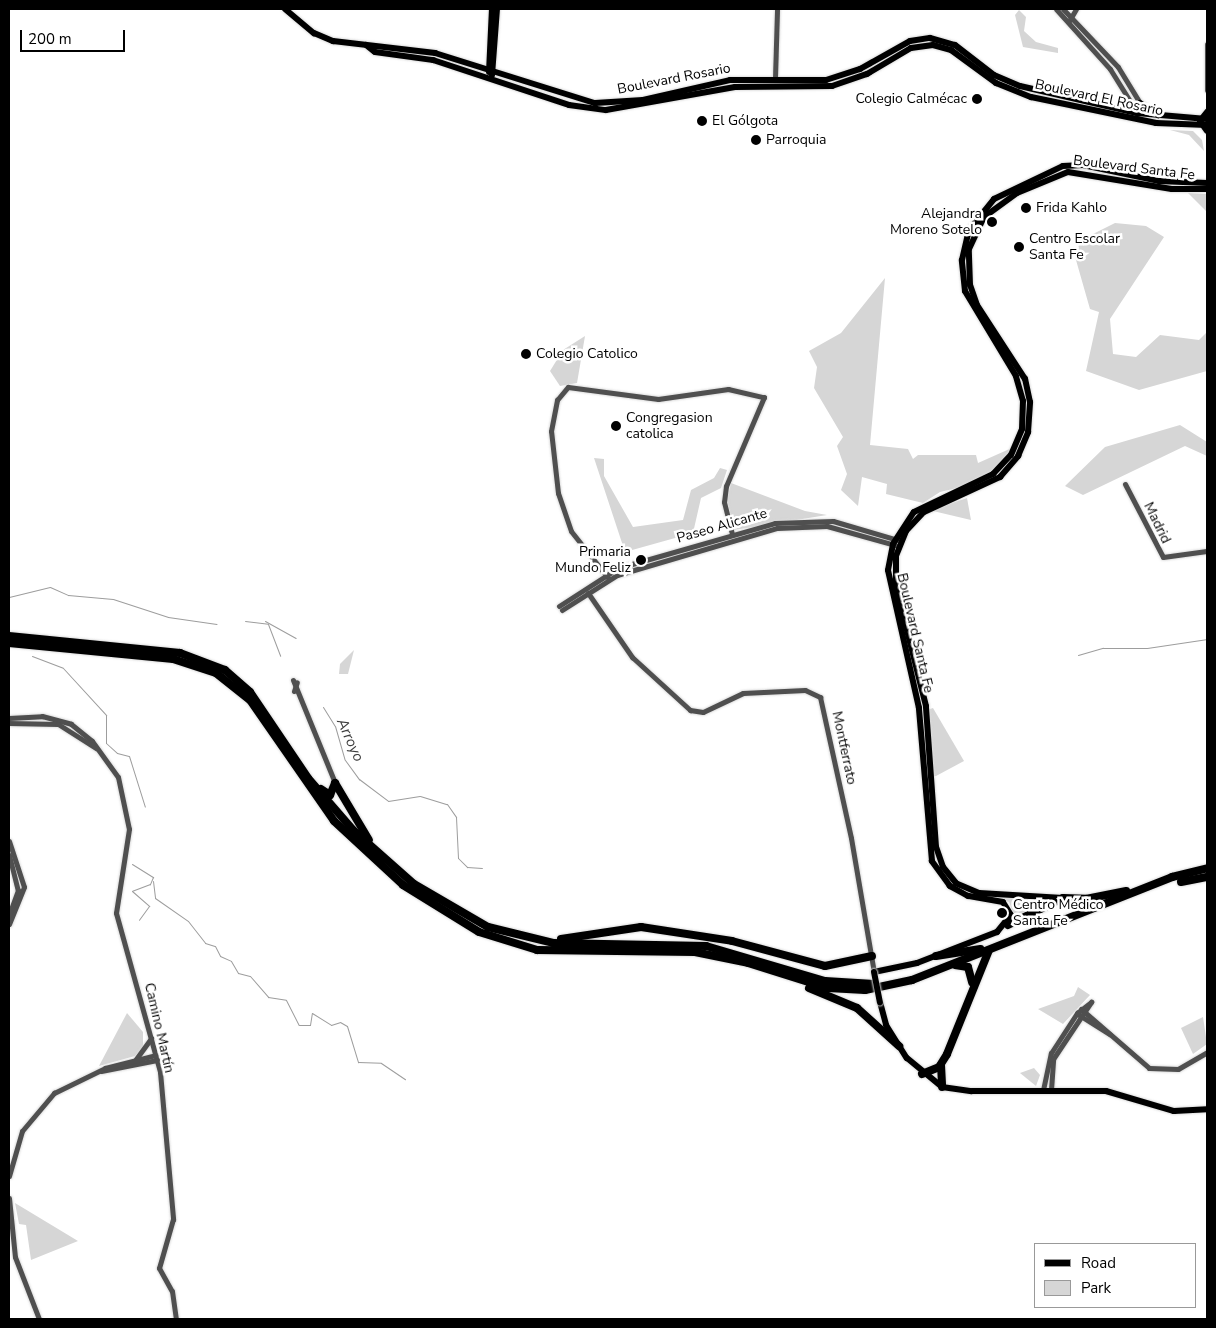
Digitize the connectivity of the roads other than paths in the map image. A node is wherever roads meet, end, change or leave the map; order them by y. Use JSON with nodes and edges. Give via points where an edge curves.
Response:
{"nodes":[{"id":1,"x":285,"y":9,"type":"edge"},
{"id":2,"x":492,"y":9,"type":"edge"},
{"id":3,"x":497,"y":9,"type":"edge"},
{"id":4,"x":777,"y":9,"type":"edge"},
{"id":5,"x":1056,"y":9,"type":"edge"},
{"id":6,"x":1062,"y":9,"type":"edge"},
{"id":7,"x":1076,"y":9,"type":"edge"},
{"id":8,"x":1068,"y":21,"type":"junction"},
{"id":9,"x":1207,"y":44,"type":"edge"},
{"id":10,"x":491,"y":73,"type":"junction"},
{"id":11,"x":775,"y":78,"type":"junction"},
{"id":12,"x":730,"y":80,"type":"junction"},
{"id":13,"x":769,"y":86,"type":"joint"},
{"id":14,"x":731,"y":88,"type":"junction"},
{"id":15,"x":1207,"y":90,"type":"edge"},
{"id":16,"x":1140,"y":103,"type":"joint"},
{"id":17,"x":584,"y":104,"type":"junction"},
{"id":18,"x":1139,"y":116,"type":"junction"},
{"id":19,"x":1162,"y":117,"type":"junction"},
{"id":20,"x":1204,"y":122,"type":"edge"},
{"id":21,"x":1133,"y":178,"type":"junction"},
{"id":22,"x":1207,"y":182,"type":"edge"},
{"id":23,"x":1207,"y":189,"type":"edge"},
{"id":24,"x":1125,"y":484,"type":"dead end"},
{"id":25,"x":832,"y":524,"type":"junction"},
{"id":26,"x":732,"y":534,"type":"junction"},
{"id":27,"x":897,"y":542,"type":"junction"},
{"id":28,"x":1207,"y":551,"type":"edge"},
{"id":29,"x":607,"y":576,"type":"junction"},
{"id":30,"x":588,"y":593,"type":"junction"},
{"id":31,"x":9,"y":636,"type":"edge"},
{"id":32,"x":9,"y":643,"type":"edge"},
{"id":33,"x":295,"y":681,"type":"dead end"},
{"id":34,"x":9,"y":718,"type":"edge"},
{"id":35,"x":9,"y":723,"type":"edge"},
{"id":36,"x":96,"y":748,"type":"junction"},
{"id":37,"x":308,"y":778,"type":"junction"},
{"id":38,"x":335,"y":783,"type":"junction"},
{"id":39,"x":9,"y":840,"type":"edge"},
{"id":40,"x":374,"y":848,"type":"junction"},
{"id":41,"x":9,"y":855,"type":"edge"},
{"id":42,"x":1207,"y":864,"type":"edge"},
{"id":43,"x":1207,"y":868,"type":"edge"},
{"id":44,"x":1207,"y":877,"type":"edge"},
{"id":45,"x":1182,"y":882,"type":"dead end"},
{"id":46,"x":1126,"y":891,"type":"junction"},
{"id":47,"x":1063,"y":898,"type":"junction"},
{"id":48,"x":9,"y":915,"type":"edge"},
{"id":49,"x":9,"y":924,"type":"edge"},
{"id":50,"x":1008,"y":925,"type":"junction"},
{"id":51,"x":536,"y":941,"type":"junction"},
{"id":52,"x":980,"y":949,"type":"junction"},
{"id":53,"x":989,"y":950,"type":"junction"},
{"id":54,"x":872,"y":956,"type":"junction"},
{"id":55,"x":936,"y":956,"type":"junction"},
{"id":56,"x":950,"y":965,"type":"junction"},
{"id":57,"x":874,"y":972,"type":"junction"},
{"id":58,"x":792,"y":978,"type":"junction"},
{"id":59,"x":971,"y":989,"type":"junction"},
{"id":60,"x":1081,"y":1013,"type":"junction"},
{"id":61,"x":151,"y":1038,"type":"junction"},
{"id":62,"x":899,"y":1046,"type":"junction"},
{"id":63,"x":1207,"y":1052,"type":"edge"},
{"id":64,"x":156,"y":1058,"type":"junction"},
{"id":65,"x":136,"y":1060,"type":"junction"},
{"id":66,"x":941,"y":1065,"type":"junction"},
{"id":67,"x":101,"y":1071,"type":"junction"},
{"id":68,"x":922,"y":1074,"type":"junction"},
{"id":69,"x":942,"y":1087,"type":"junction"},
{"id":70,"x":1043,"y":1090,"type":"junction"},
{"id":71,"x":1050,"y":1090,"type":"junction"},
{"id":72,"x":1207,"y":1109,"type":"edge"},
{"id":73,"x":9,"y":1176,"type":"edge"},
{"id":74,"x":9,"y":1198,"type":"edge"},
{"id":75,"x":39,"y":1319,"type":"edge"},
{"id":76,"x":176,"y":1319,"type":"edge"}],
"edges":[{"from":1,"to":10,"type":"main road","name":"Boulevard Rosario","via":[[314,33],[333,42],[365,44],[375,52]]},
{"from":2,"to":10,"type":"main road"},
{"from":3,"to":10,"type":"main road"},
{"from":4,"to":11,"type":"street"},
{"from":5,"to":8,"type":"street"},
{"from":6,"to":8,"type":"street"},
{"from":7,"to":8,"type":"street"},
{"from":8,"to":16,"type":"street","via":[[1118,67]]},
{"from":8,"to":18,"type":"street","via":[[1110,69]]},
{"from":9,"to":15,"type":"street"},
{"from":10,"to":17,"type":"main road","name":"Boulevard Rosario"},
{"from":11,"to":12,"type":"main road","name":"Boulevard Rosario"},
{"from":11,"to":18,"type":"main road","name":"Boulevard El Rosario","via":[[815,81],[842,76],[910,41],[935,38],[955,46],[1009,83]]},
{"from":12,"to":14,"type":"main road"},
{"from":12,"to":17,"type":"main road","name":"Boulevard Rosario","via":[[624,103]]},
{"from":13,"to":14,"type":"main road","name":"Boulevard Rosario"},
{"from":13,"to":18,"type":"main road","name":"Boulevard El Rosario","via":[[842,83],[911,48],[933,45],[951,50],[990,80],[1017,93]]},
{"from":14,"to":17,"type":"main road","name":"Boulevard Rosario","via":[[626,110]]},
{"from":16,"to":19,"type":"main road"},
{"from":18,"to":19,"type":"main road","name":"Boulevard El Rosario"},
{"from":18,"to":20,"type":"main road","name":"Boulevard El Rosario"},
{"from":19,"to":20,"type":"main road","name":"Boulevard El Rosario"},
{"from":21,"to":22,"type":"main road","name":"Boulevard Santa Fe"},
{"from":21,"to":23,"type":"main road","name":"Boulevard Santa Fe"},
{"from":21,"to":27,"type":"main road","name":"Boulevard Santa Fe","via":[[1093,170],[1048,178],[1002,201],[976,229],[968,259],[970,285],[977,305],[1025,379],[1030,402],[1028,432],[1018,456],[1000,477],[928,510]]},
{"from":24,"to":28,"type":"street","name":"Madrid","via":[[1163,557]]},
{"from":25,"to":26,"type":"street","name":"Paseo Alicante","via":[[782,522]]},
{"from":25,"to":27,"type":"street","name":"Paseo Alicante"},
{"from":25,"to":29,"type":"street","name":"Paseo Alicante","via":[[777,528]]},
{"from":26,"to":29,"type":"street","name":"Paseo Alicante"},
{"from":26,"to":29,"type":"street","via":[[724,502],[726,486],[764,397],[728,389],[658,399],[568,387],[557,400],[551,431],[558,493],[571,531]]},
{"from":27,"to":47,"type":"main road","name":"Boulevard Santa Fe","via":[[895,582],[926,706],[941,863],[951,879],[979,893]]},
{"from":27,"to":50,"type":"main road","name":"Boulevard Santa Fe","via":[[891,591],[919,708],[932,861],[943,880],[960,892],[1008,905]]},
{"from":29,"to":30,"type":"street","name":"Paseo Alicante"},
{"from":29,"to":30,"type":"street","name":"Paseo Alicante","via":[[561,608]]},
{"from":30,"to":54,"type":"street","name":"Montferrato","via":[[650,675],[694,712],[743,693],[804,690],[820,698]]},
{"from":31,"to":37,"type":"highway","via":[[180,653],[215,664],[250,692]]},
{"from":32,"to":58,"type":"highway","via":[[173,659],[226,678],[250,700],[334,820],[418,897],[479,932],[553,952],[667,950],[709,954]]},
{"from":33,"to":38,"type":"street","via":[[294,692],[318,733]]},
{"from":34,"to":36,"type":"street","name":"Camino Martín","via":[[58,719],[76,728]]},
{"from":35,"to":36,"type":"street","name":"Camino Martín","via":[[58,724]]},
{"from":36,"to":61,"type":"street","name":"Camino Martín","via":[[117,773],[128,822],[116,914]]},
{"from":37,"to":38,"type":"highway","via":[[330,795]]},
{"from":37,"to":40,"type":"highway"},
{"from":38,"to":40,"type":"highway"},
{"from":39,"to":49,"type":"street","via":[[24,887]]},
{"from":40,"to":51,"type":"highway","via":[[448,906],[488,927]]},
{"from":41,"to":48,"type":"street","via":[[18,890]]},
{"from":42,"to":46,"type":"highway"},
{"from":43,"to":53,"type":"highway","via":[[1172,877]]},
{"from":44,"to":45,"type":"highway"},
{"from":46,"to":47,"type":"highway","via":[[1086,899]]},
{"from":46,"to":52,"type":"highway"},
{"from":47,"to":50,"type":"highway"},
{"from":50,"to":55,"type":"main road"},
{"from":51,"to":52,"type":"highway","via":[[706,946],[825,981],[856,985],[901,979]]},
{"from":51,"to":54,"type":"highway","via":[[641,927],[732,941],[825,966]]},
{"from":52,"to":55,"type":"highway"},
{"from":53,"to":56,"type":"highway"},
{"from":53,"to":59,"type":"highway"},
{"from":54,"to":57,"type":"street"},
{"from":55,"to":57,"type":"main road"},
{"from":56,"to":58,"type":"highway","via":[[865,990],[828,988]]},
{"from":56,"to":59,"type":"highway","via":[[968,967]]},
{"from":57,"to":62,"type":"main road","bridge":true,"via":[[880,1002]]},
{"from":58,"to":62,"type":"highway","via":[[857,1008]]},
{"from":59,"to":66,"type":"highway","via":[[961,1025]]},
{"from":60,"to":63,"type":"street","via":[[1111,1034],[1138,1062],[1159,1070],[1178,1069]]},
{"from":60,"to":70,"type":"street","via":[[1048,1058]]},
{"from":60,"to":71,"type":"street","via":[[1053,1059]]},
{"from":61,"to":64,"type":"street","name":"Camino Martín"},
{"from":61,"to":65,"type":"street"},
{"from":62,"to":68,"type":"main road"},
{"from":64,"to":65,"type":"street"},
{"from":64,"to":67,"type":"street"},
{"from":64,"to":76,"type":"street","name":"Camino Martín","via":[[173,1219],[159,1268],[172,1291]]},
{"from":65,"to":67,"type":"street"},
{"from":66,"to":68,"type":"highway"},
{"from":66,"to":69,"type":"highway"},
{"from":67,"to":73,"type":"street","via":[[68,1084],[40,1106],[18,1138]]},
{"from":68,"to":69,"type":"main road"},
{"from":69,"to":70,"type":"main road","via":[[972,1091]]},
{"from":70,"to":71,"type":"main road"},
{"from":71,"to":72,"type":"main road","via":[[1106,1092],[1174,1111]]},
{"from":74,"to":75,"type":"street","via":[[15,1257]]}]}
